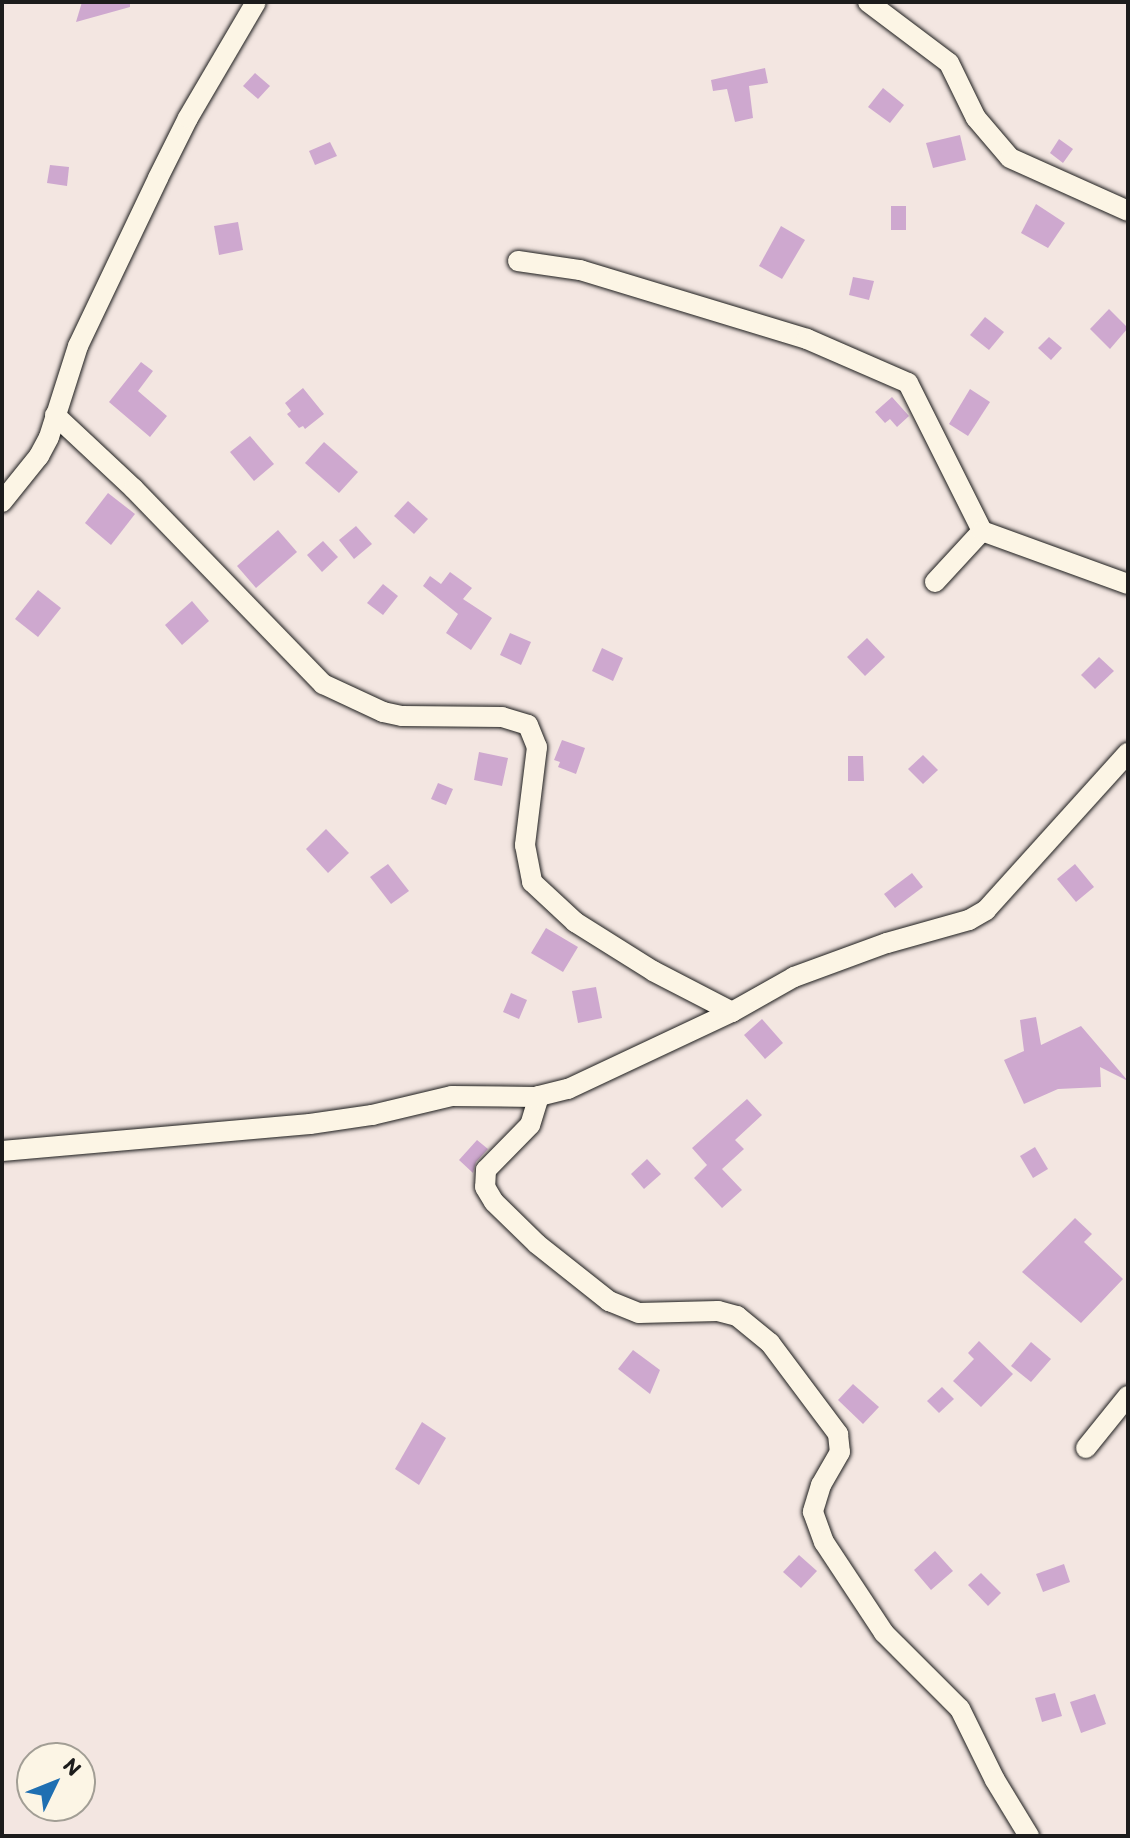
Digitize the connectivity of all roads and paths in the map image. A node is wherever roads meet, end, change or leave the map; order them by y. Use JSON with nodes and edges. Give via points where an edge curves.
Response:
{"nodes":[{"id":1,"x":256,"y":2,"type":"edge"},
{"id":2,"x":868,"y":2,"type":"edge"},
{"id":3,"x":1128,"y":211,"type":"edge"},
{"id":4,"x":518,"y":261,"type":"dead end"},
{"id":5,"x":55,"y":415,"type":"junction"},
{"id":6,"x":2,"y":502,"type":"edge"},
{"id":7,"x":982,"y":531,"type":"junction"},
{"id":8,"x":935,"y":582,"type":"dead end"},
{"id":9,"x":1128,"y":584,"type":"edge"},
{"id":10,"x":1128,"y":753,"type":"edge"},
{"id":11,"x":732,"y":1012,"type":"junction"},
{"id":12,"x":539,"y":1096,"type":"junction"},
{"id":13,"x":2,"y":1151,"type":"edge"},
{"id":14,"x":1128,"y":1396,"type":"edge"},
{"id":15,"x":1086,"y":1448,"type":"dead end"},
{"id":16,"x":1029,"y":1836,"type":"edge"}],
"edges":[{"from":1,"to":5,"type":"street","via":[[158,178],[78,346]]},
{"from":2,"to":3,"type":"street","via":[[949,63],[976,118],[1010,158]]},
{"from":4,"to":7,"type":"street","via":[[580,270],[807,339],[908,383]]},
{"from":5,"to":6,"type":"street","via":[[39,456]]},
{"from":5,"to":11,"type":"street","via":[[323,684],[402,716],[502,717],[528,725],[537,747],[525,845],[532,882],[555,908],[609,944]]},
{"from":7,"to":8,"type":"street"},
{"from":7,"to":9,"type":"street"},
{"from":10,"to":11,"type":"street","via":[[986,910],[969,920],[825,964]]},
{"from":11,"to":12,"type":"street","via":[[589,1081]]},
{"from":12,"to":13,"type":"street","via":[[452,1096],[310,1124]]},
{"from":12,"to":16,"type":"street","via":[[530,1125],[486,1170],[485,1187],[494,1202],[609,1301],[639,1313],[718,1311],[737,1316],[770,1343],[838,1434],[840,1452],[813,1512],[824,1542],[884,1633],[960,1709]]},
{"from":14,"to":15,"type":"street"}]}
